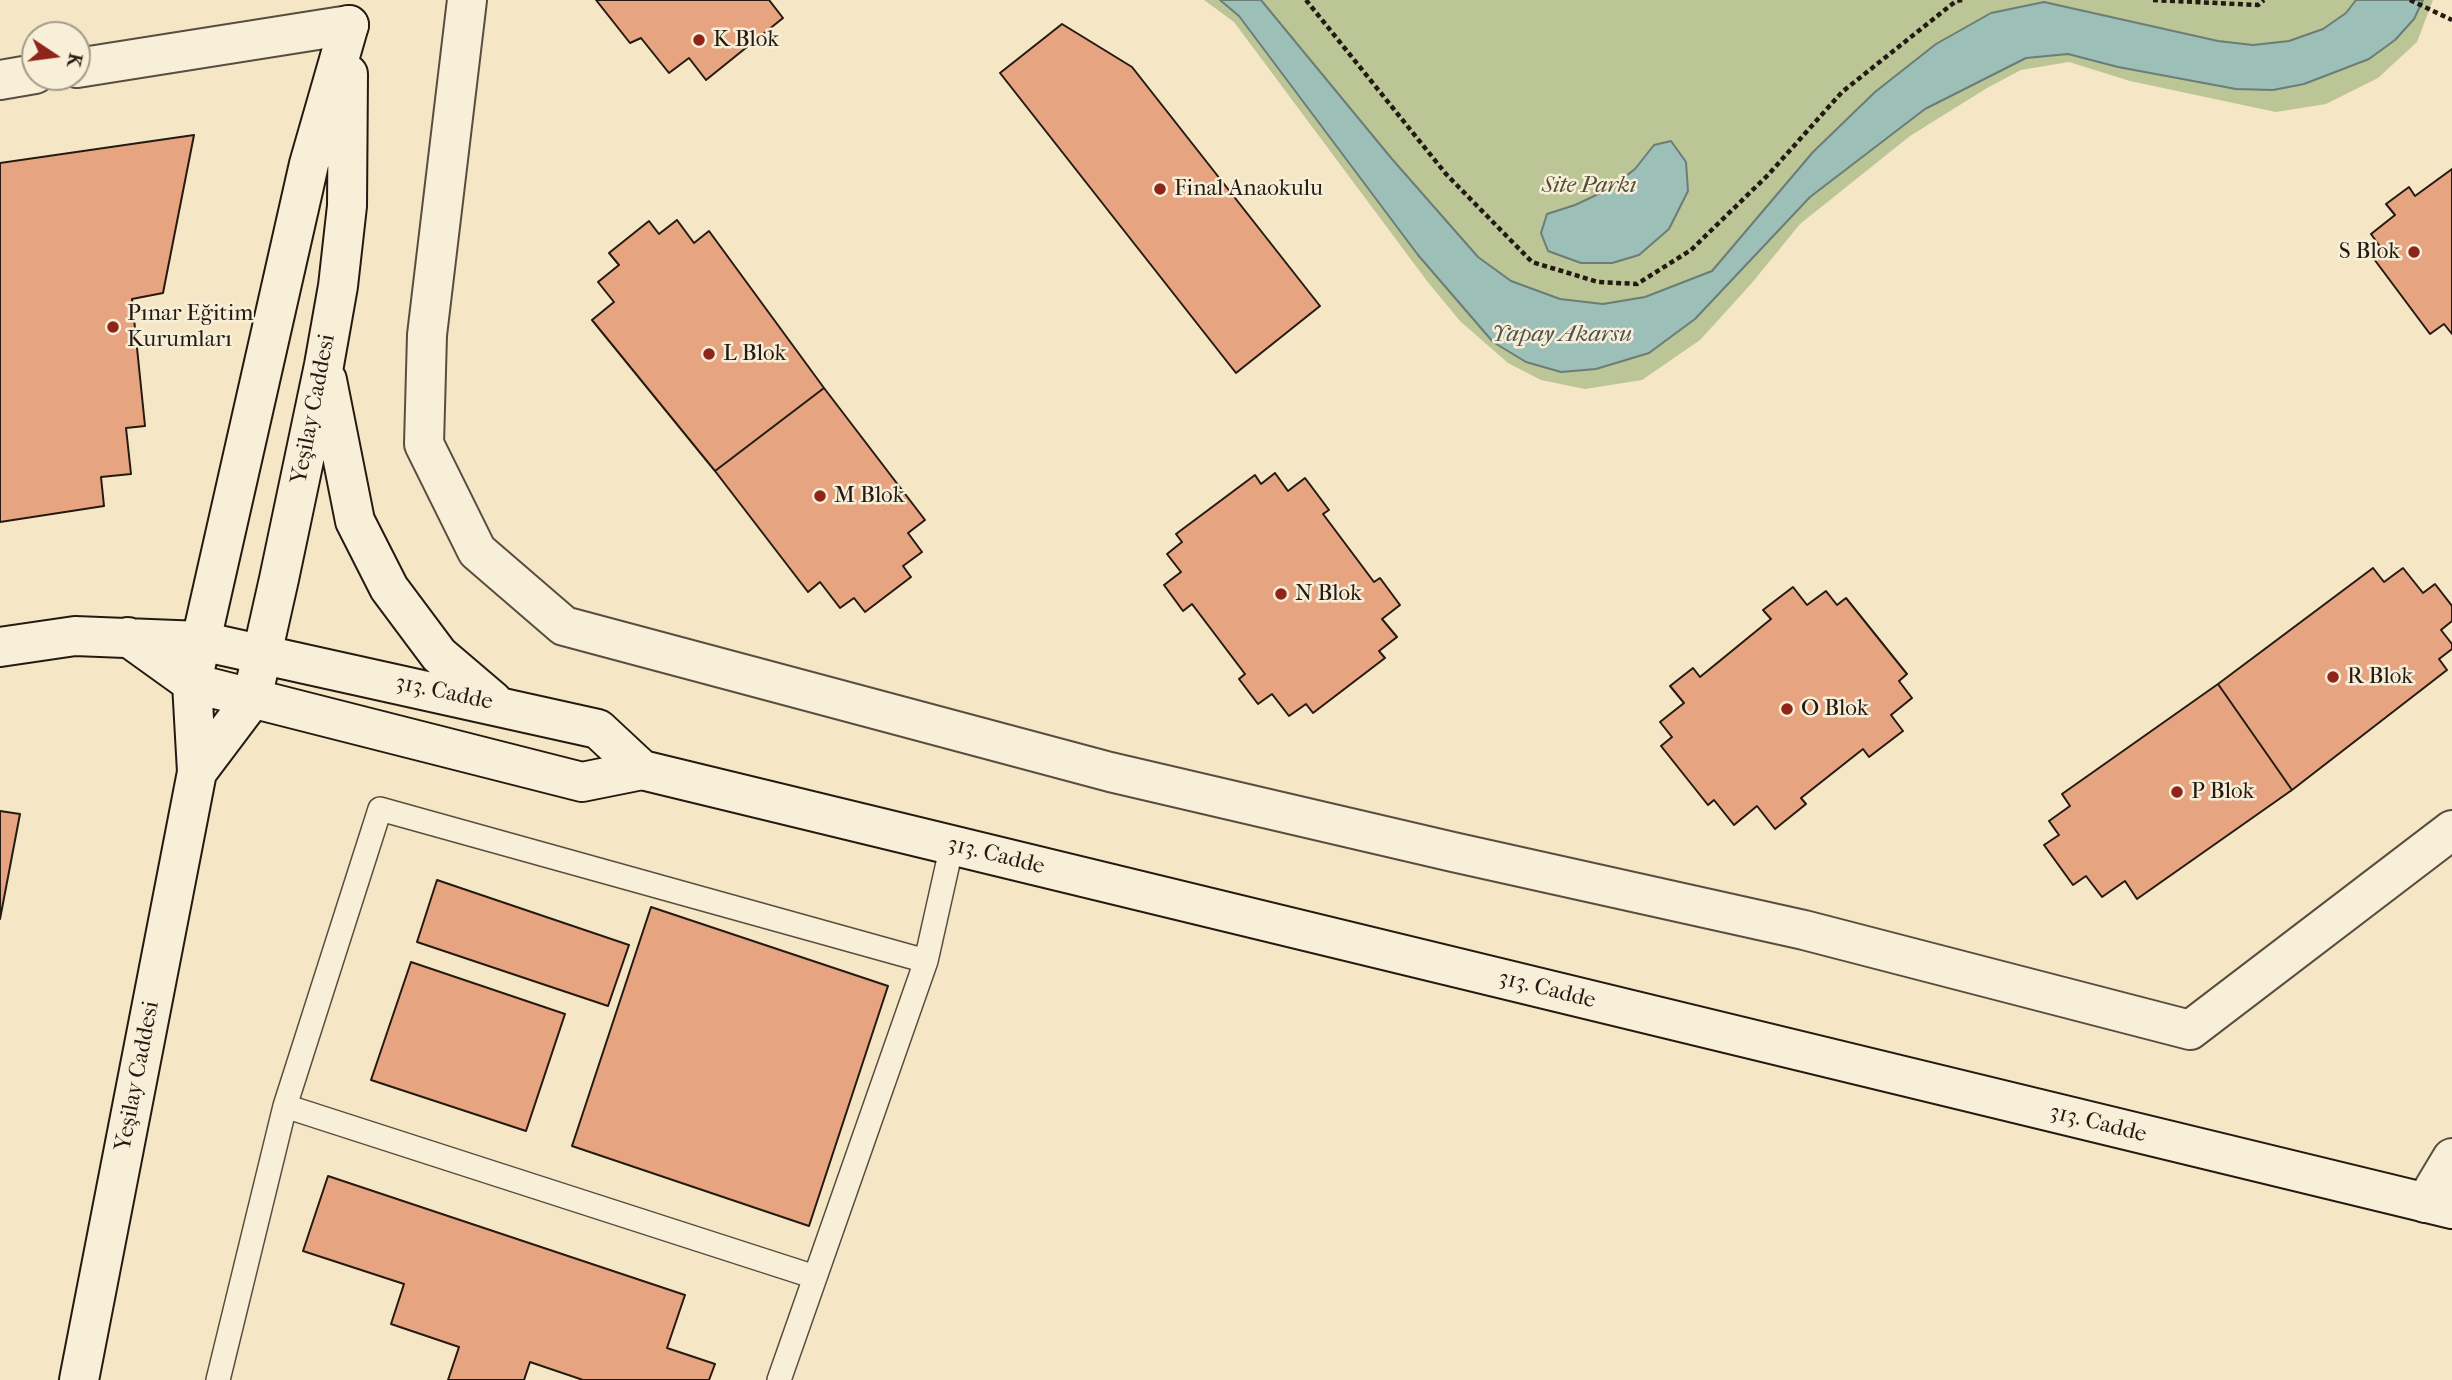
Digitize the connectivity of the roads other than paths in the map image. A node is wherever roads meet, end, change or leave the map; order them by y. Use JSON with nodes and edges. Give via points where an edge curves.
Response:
{"nodes":[{"id":1,"x":467,"y":0,"type":"edge"},
{"id":2,"x":350,"y":12,"type":"edge"},
{"id":3,"x":91,"y":65,"type":"edge"},
{"id":4,"x":21,"y":76,"type":"edge"},
{"id":5,"x":0,"y":80,"type":"edge"},
{"id":6,"x":324,"y":365,"type":"junction"},
{"id":7,"x":128,"y":637,"type":"junction"},
{"id":8,"x":0,"y":647,"type":"edge"},
{"id":9,"x":231,"y":647,"type":"junction"},
{"id":10,"x":222,"y":691,"type":"junction"},
{"id":11,"x":497,"y":705,"type":"junction"},
{"id":12,"x":642,"y":770,"type":"junction"},
{"id":13,"x":197,"y":772,"type":"junction"},
{"id":14,"x":2452,"y":830,"type":"edge"},
{"id":15,"x":952,"y":845,"type":"junction"},
{"id":16,"x":926,"y":961,"type":"junction"},
{"id":17,"x":285,"y":1106,"type":"junction"},
{"id":18,"x":2452,"y":1158,"type":"edge"},
{"id":19,"x":2438,"y":1206,"type":"edge"},
{"id":20,"x":815,"y":1277,"type":"junction"},
{"id":21,"x":79,"y":1380,"type":"edge"},
{"id":22,"x":218,"y":1380,"type":"edge"},
{"id":23,"x":779,"y":1380,"type":"edge"}],
"edges":[{"from":1,"to":14,"type":"main road","via":[[427,335],[424,444],[477,551],[564,626],[1110,772],[1804,930],[2190,1030]]},
{"from":2,"to":3,"type":"main road"},
{"from":2,"to":6,"type":"main road","name":"Yeşilay Caddesi","via":[[347,206]]},
{"from":2,"to":9,"type":"main road","name":"Yeşilay Caddesi","via":[[309,164]]},
{"from":4,"to":5,"type":"main road"},
{"from":6,"to":9,"type":"main road","name":"Yeşilay Caddesi"},
{"from":6,"to":11,"type":"main road","via":[[355,521],[388,587],[439,655]]},
{"from":7,"to":8,"type":"main road","name":"313. Cadde","via":[[75,636]]},
{"from":7,"to":9,"type":"main road","name":"313. Cadde"},
{"from":7,"to":10,"type":"main road"},
{"from":9,"to":10,"type":"main road","name":"Yeşilay Caddesi"},
{"from":9,"to":10,"type":"main road","name":"Yeşilay Caddesi"},
{"from":9,"to":11,"type":"main road","name":"313. Cadde"},
{"from":10,"to":12,"type":"main road","name":"313. Cadde","via":[[582,782]]},
{"from":10,"to":13,"type":"main road","name":"Yeşilay Caddesi"},
{"from":10,"to":13,"type":"main road","name":"Yeşilay Caddesi"},
{"from":11,"to":12,"type":"main road","name":"313. Cadde","via":[[598,729]]},
{"from":12,"to":15,"type":"main road","name":"313. Cadde"},
{"from":13,"to":21,"type":"main road","name":"Yeşilay Caddesi"},
{"from":15,"to":16,"type":"lane"},
{"from":15,"to":19,"type":"main road","name":"313. Cadde"},
{"from":16,"to":17,"type":"lane","via":[[380,809]]},
{"from":16,"to":20,"type":"lane"},
{"from":17,"to":20,"type":"lane"},
{"from":17,"to":22,"type":"lane"},
{"from":18,"to":19,"type":"main road"},
{"from":20,"to":23,"type":"lane"}]}
